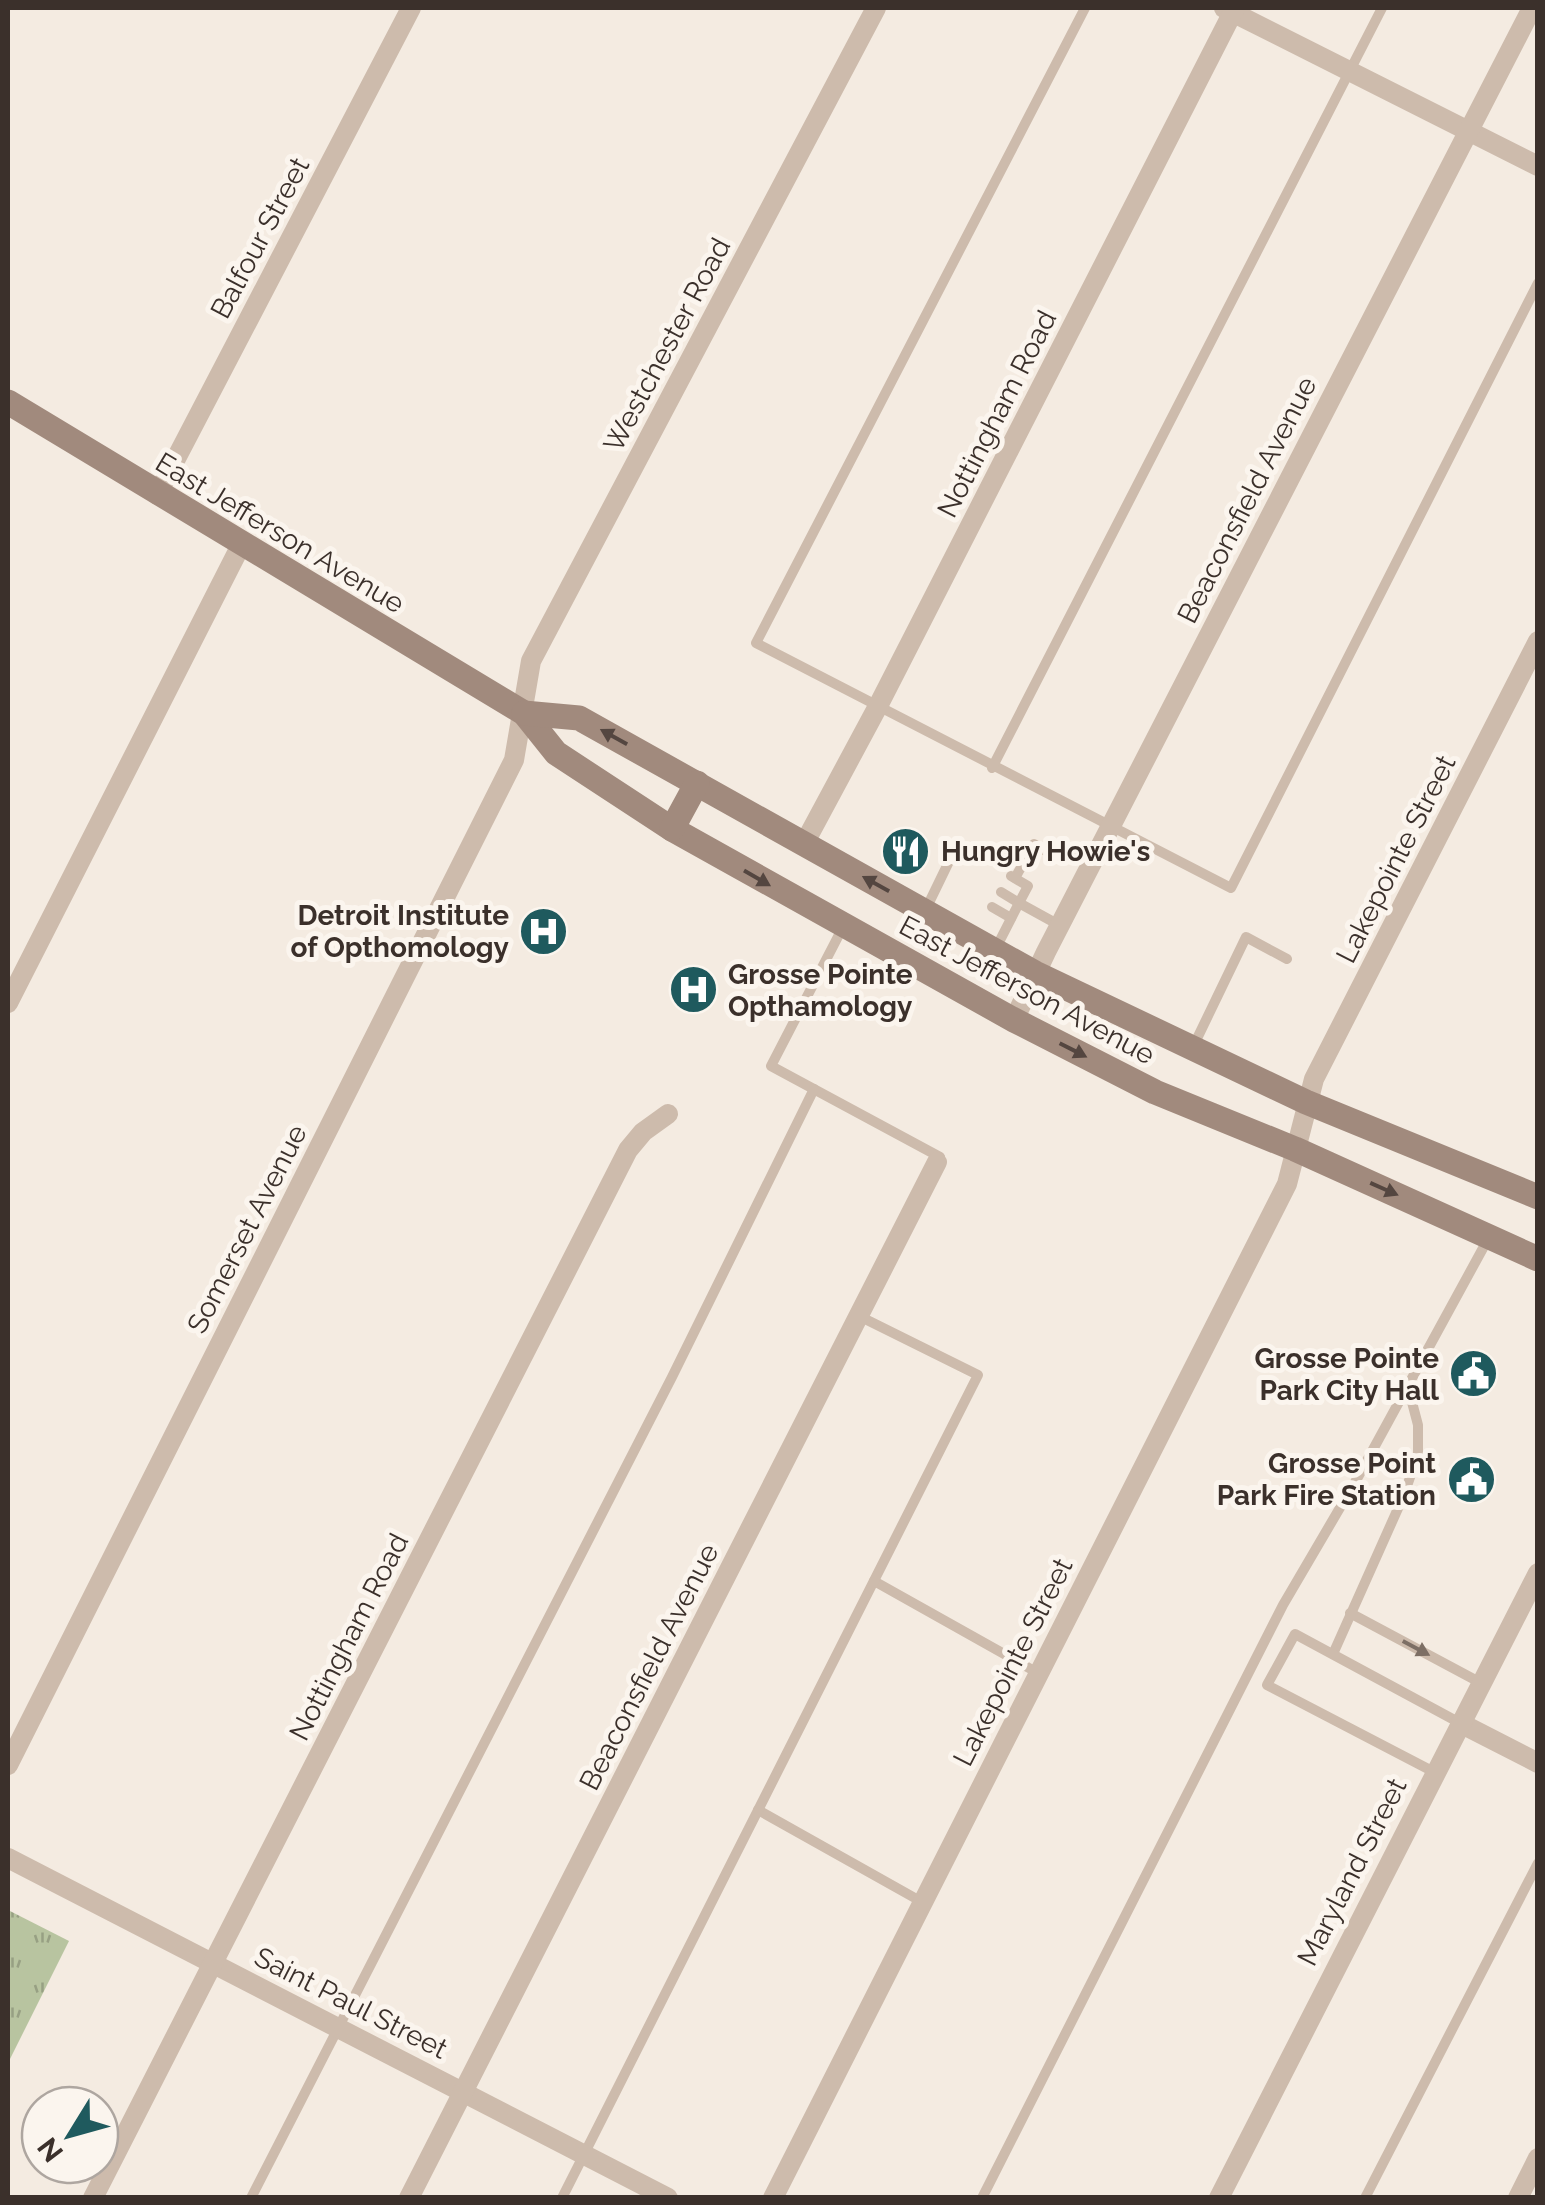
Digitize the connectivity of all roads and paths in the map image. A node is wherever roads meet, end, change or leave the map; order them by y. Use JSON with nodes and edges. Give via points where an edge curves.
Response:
{"nodes":[{"id":1,"x":411,"y":8,"type":"edge"},
{"id":2,"x":876,"y":8,"type":"edge"},
{"id":3,"x":1085,"y":8,"type":"edge"},
{"id":4,"x":1382,"y":8,"type":"edge"},
{"id":5,"x":1532,"y":8,"type":"edge"},
{"id":6,"x":1230,"y":9,"type":"edge"},
{"id":7,"x":1349,"y":71,"type":"junction"},
{"id":8,"x":1469,"y":130,"type":"junction"},
{"id":9,"x":1538,"y":166,"type":"edge"},
{"id":10,"x":1538,"y":282,"type":"edge"},
{"id":11,"x":8,"y":402,"type":"edge"},
{"id":12,"x":157,"y":494,"type":"junction"},
{"id":13,"x":241,"y":544,"type":"junction"},
{"id":14,"x":1538,"y":641,"type":"edge"},
{"id":15,"x":878,"y":708,"type":"junction"},
{"id":16,"x":524,"y":713,"type":"junction"},
{"id":17,"x":992,"y":768,"type":"junction"},
{"id":18,"x":697,"y":784,"type":"junction"},
{"id":19,"x":1109,"y":828,"type":"junction"},
{"id":20,"x":672,"y":830,"type":"junction"},
{"id":21,"x":804,"y":844,"type":"junction"},
{"id":22,"x":970,"y":853,"type":"dead end"},
{"id":23,"x":1054,"y":856,"type":"dead end"},
{"id":24,"x":948,"y":862,"type":"junction"},
{"id":25,"x":961,"y":870,"type":"dead end"},
{"id":26,"x":941,"y":877,"type":"junction"},
{"id":27,"x":953,"y":884,"type":"dead end"},
{"id":28,"x":1001,"y":892,"type":"dead end"},
{"id":29,"x":1019,"y":902,"type":"junction"},
{"id":30,"x":992,"y":907,"type":"dead end"},
{"id":31,"x":924,"y":911,"type":"junction"},
{"id":32,"x":1011,"y":918,"type":"junction"},
{"id":33,"x":1059,"y":925,"type":"junction"},
{"id":34,"x":843,"y":926,"type":"junction"},
{"id":35,"x":995,"y":950,"type":"junction"},
{"id":36,"x":1287,"y":959,"type":"dead end"},
{"id":37,"x":1035,"y":973,"type":"junction"},
{"id":38,"x":8,"y":1002,"type":"edge"},
{"id":39,"x":1014,"y":1020,"type":"junction"},
{"id":40,"x":1192,"y":1050,"type":"junction"},
{"id":41,"x":814,"y":1090,"type":"junction"},
{"id":42,"x":1306,"y":1102,"type":"junction"},
{"id":43,"x":668,"y":1114,"type":"dead end"},
{"id":44,"x":1295,"y":1149,"type":"junction"},
{"id":45,"x":937,"y":1162,"type":"joint"},
{"id":46,"x":1538,"y":1197,"type":"edge"},
{"id":47,"x":1489,"y":1236,"type":"junction"},
{"id":48,"x":1538,"y":1258,"type":"edge"},
{"id":49,"x":859,"y":1316,"type":"junction"},
{"id":50,"x":1408,"y":1386,"type":"junction"},
{"id":51,"x":1538,"y":1573,"type":"edge"},
{"id":52,"x":874,"y":1581,"type":"junction"},
{"id":53,"x":1350,"y":1613,"type":"junction"},
{"id":54,"x":1274,"y":1623,"type":"junction"},
{"id":55,"x":1295,"y":1634,"type":"junction"},
{"id":56,"x":1332,"y":1654,"type":"junction"},
{"id":57,"x":1038,"y":1672,"type":"junction"},
{"id":58,"x":1481,"y":1682,"type":"junction"},
{"id":59,"x":1460,"y":1723,"type":"junction"},
{"id":60,"x":1538,"y":1763,"type":"edge"},
{"id":61,"x":8,"y":1765,"type":"edge"},
{"id":62,"x":1434,"y":1772,"type":"junction"},
{"id":63,"x":758,"y":1810,"type":"junction"},
{"id":64,"x":8,"y":1858,"type":"edge"},
{"id":65,"x":1538,"y":1863,"type":"edge"},
{"id":66,"x":922,"y":1902,"type":"junction"},
{"id":67,"x":213,"y":1962,"type":"junction"},
{"id":68,"x":338,"y":2027,"type":"junction"},
{"id":69,"x":463,"y":2092,"type":"junction"},
{"id":70,"x":584,"y":2154,"type":"junction"},
{"id":71,"x":1538,"y":2158,"type":"edge"},
{"id":72,"x":93,"y":2198,"type":"edge"},
{"id":73,"x":251,"y":2198,"type":"edge"},
{"id":74,"x":409,"y":2198,"type":"edge"},
{"id":75,"x":562,"y":2198,"type":"edge"},
{"id":76,"x":668,"y":2198,"type":"edge"},
{"id":77,"x":773,"y":2198,"type":"edge"},
{"id":78,"x":982,"y":2198,"type":"edge"},
{"id":79,"x":1218,"y":2198,"type":"edge"},
{"id":80,"x":1365,"y":2198,"type":"edge"},
{"id":81,"x":1518,"y":2198,"type":"edge"}],
"edges":[{"from":1,"to":12,"type":"street","name":"Balfour Street"},
{"from":2,"to":16,"type":"street","name":"Westchester Road","via":[[531,660]]},
{"from":3,"to":15,"type":"lane","via":[[756,643]]},
{"from":4,"to":7,"type":"lane"},
{"from":5,"to":8,"type":"street","name":"Beaconsfield Avenue"},
{"from":6,"to":7,"type":"street"},
{"from":6,"to":15,"type":"street","name":"Nottingham Road"},
{"from":7,"to":8,"type":"street"},
{"from":7,"to":17,"type":"lane"},
{"from":8,"to":9,"type":"street"},
{"from":8,"to":19,"type":"street","name":"Beaconsfield Avenue"},
{"from":10,"to":19,"type":"lane","via":[[1231,888]]},
{"from":11,"to":12,"type":"main road","name":"East Jefferson Avenue"},
{"from":12,"to":13,"type":"main road","name":"East Jefferson Avenue"},
{"from":13,"to":16,"type":"main road","name":"East Jefferson Avenue"},
{"from":13,"to":38,"type":"street"},
{"from":14,"to":42,"type":"street","name":"Lakepointe Street"},
{"from":15,"to":17,"type":"lane"},
{"from":15,"to":21,"type":"street","name":"Nottingham Road"},
{"from":18,"to":16,"type":"main road","name":"East Jefferson Avenue","one_way":true,"via":[[578,718]]},
{"from":16,"to":20,"type":"main road","name":"East Jefferson Avenue","via":[[556,753]]},
{"from":16,"to":61,"type":"street","name":"Somerset Avenue","via":[[514,760]]},
{"from":17,"to":19,"type":"lane"},
{"from":18,"to":20,"type":"main road"},
{"from":18,"to":21,"type":"main road","name":"East Jefferson Avenue"},
{"from":19,"to":33,"type":"street","name":"Beaconsfield Avenue"},
{"from":20,"to":34,"type":"main road","name":"East Jefferson Avenue","one_way":true},
{"from":31,"to":21,"type":"main road","name":"East Jefferson Avenue","one_way":true},
{"from":22,"to":24,"type":"lane","via":[[958,846]]},
{"from":23,"to":29,"type":"lane","via":[[1034,844],[1013,877],[1028,886]]},
{"from":24,"to":25,"type":"lane"},
{"from":24,"to":26,"type":"lane"},
{"from":26,"to":27,"type":"lane"},
{"from":26,"to":31,"type":"lane"},
{"from":28,"to":29,"type":"lane"},
{"from":29,"to":32,"type":"lane"},
{"from":29,"to":33,"type":"lane"},
{"from":30,"to":32,"type":"lane"},
{"from":31,"to":35,"type":"main road","name":"East Jefferson Avenue"},
{"from":32,"to":35,"type":"lane"},
{"from":33,"to":37,"type":"street","name":"Beaconsfield Avenue"},
{"from":34,"to":39,"type":"main road","name":"East Jefferson Avenue"},
{"from":34,"to":41,"type":"lane","via":[[771,1066]]},
{"from":35,"to":37,"type":"main road","name":"East Jefferson Avenue"},
{"from":36,"to":40,"type":"lane","via":[[1246,937]]},
{"from":37,"to":39,"type":"street","name":"Beaconsfield Avenue"},
{"from":37,"to":40,"type":"main road","name":"East Jefferson Avenue"},
{"from":39,"to":44,"type":"main road","name":"East Jefferson Avenue","one_way":true,"via":[[1155,1092]]},
{"from":40,"to":42,"type":"main road","name":"East Jefferson Avenue"},
{"from":41,"to":45,"type":"lane","via":[[940,1156]]},
{"from":41,"to":68,"type":"lane"},
{"from":42,"to":44,"type":"street","name":"Lakepointe Street"},
{"from":42,"to":46,"type":"main road","name":"East Jefferson Avenue"},
{"from":43,"to":67,"type":"street","name":"Nottingham Road","via":[[628,1150]]},
{"from":44,"to":47,"type":"main road","name":"East Jefferson Avenue","one_way":true},
{"from":44,"to":57,"type":"street","name":"Lakepointe Street","via":[[1287,1184]]},
{"from":45,"to":49,"type":"street","name":"Beaconsfield Avenue"},
{"from":47,"to":48,"type":"main road","name":"East Jefferson Avenue"},
{"from":47,"to":50,"type":"lane"},
{"from":49,"to":52,"type":"lane","via":[[978,1375]]},
{"from":49,"to":69,"type":"street","name":"Beaconsfield Avenue"},
{"from":50,"to":53,"type":"lane","via":[[1418,1454]]},
{"from":50,"to":54,"type":"lane"},
{"from":51,"to":58,"type":"street","name":"Maryland Street"},
{"from":52,"to":57,"type":"lane"},
{"from":52,"to":63,"type":"lane"},
{"from":53,"to":56,"type":"lane"},
{"from":53,"to":58,"type":"lane","one_way":true},
{"from":54,"to":55,"type":"lane"},
{"from":54,"to":78,"type":"lane"},
{"from":55,"to":56,"type":"lane"},
{"from":55,"to":62,"type":"lane","via":[[1268,1685]]},
{"from":56,"to":59,"type":"lane"},
{"from":57,"to":66,"type":"street","name":"Lakepointe Street"},
{"from":58,"to":59,"type":"street","name":"Maryland Street"},
{"from":59,"to":60,"type":"street"},
{"from":59,"to":62,"type":"street","name":"Maryland Street"},
{"from":62,"to":79,"type":"street","name":"Maryland Street"},
{"from":63,"to":66,"type":"lane"},
{"from":63,"to":70,"type":"lane"},
{"from":64,"to":67,"type":"street","name":"Saint Paul Street"},
{"from":65,"to":80,"type":"lane"},
{"from":66,"to":77,"type":"street","name":"Lakepointe Street"},
{"from":67,"to":68,"type":"street","name":"Saint Paul Street"},
{"from":67,"to":72,"type":"street","name":"Nottingham Road"},
{"from":68,"to":69,"type":"street","name":"Saint Paul Street"},
{"from":68,"to":73,"type":"lane"},
{"from":69,"to":70,"type":"street","name":"Saint Paul Street"},
{"from":69,"to":74,"type":"street","name":"Beaconsfield Avenue"},
{"from":70,"to":75,"type":"lane"},
{"from":70,"to":76,"type":"street","name":"Saint Paul Street"},
{"from":71,"to":81,"type":"street"}]}
